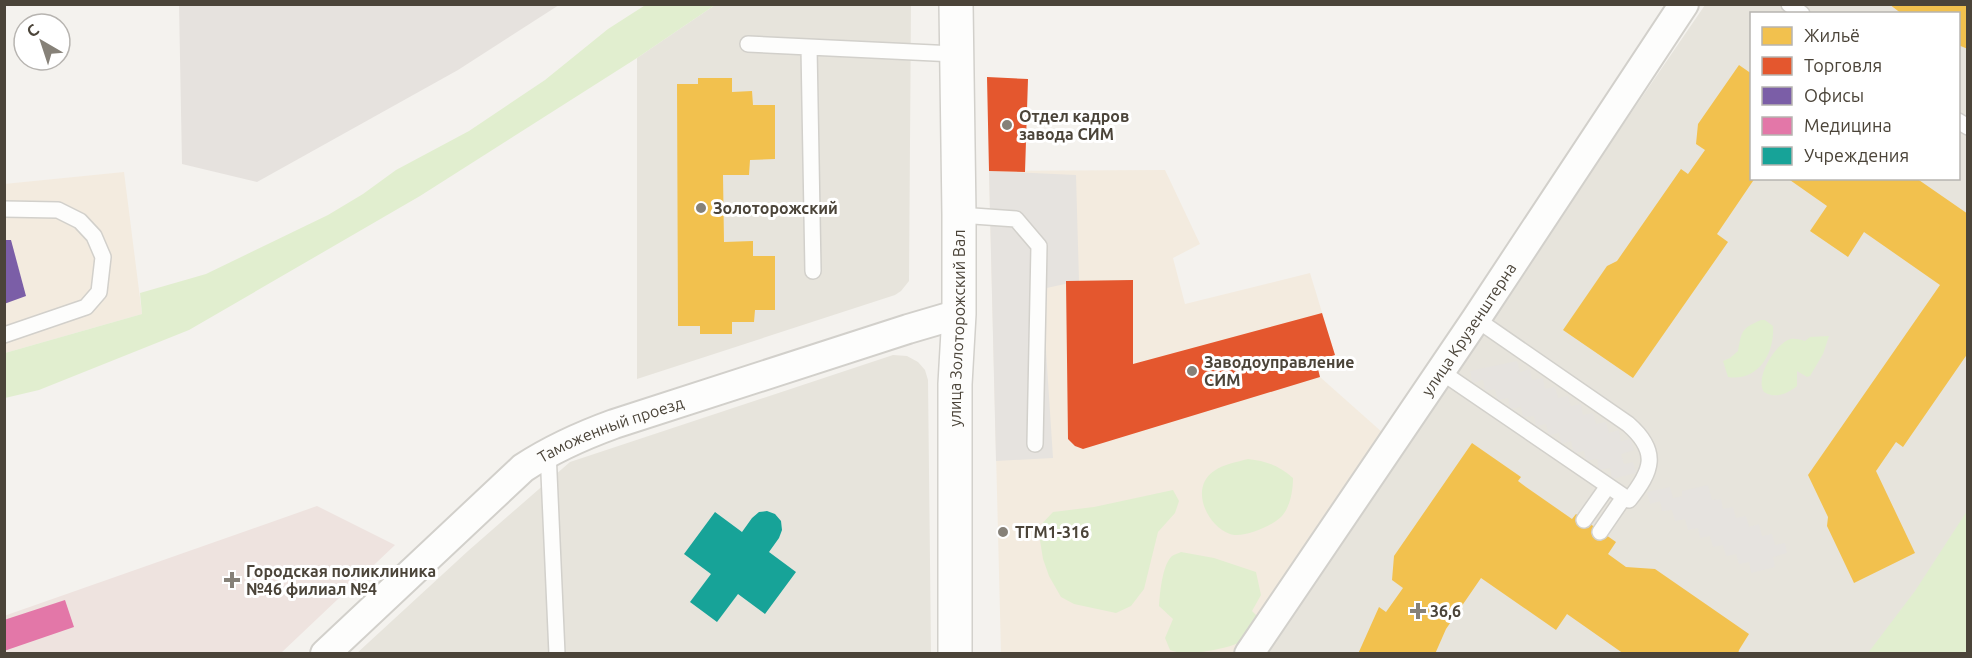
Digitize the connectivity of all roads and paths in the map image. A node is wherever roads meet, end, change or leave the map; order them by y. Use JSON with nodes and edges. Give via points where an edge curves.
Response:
{"nodes":[{"id":1,"x":956,"y":4,"type":"edge"},
{"id":2,"x":1684,"y":4,"type":"edge"},
{"id":3,"x":748,"y":44,"type":"dead end"},
{"id":4,"x":809,"y":47,"type":"junction"},
{"id":5,"x":955,"y":54,"type":"junction"},
{"id":6,"x":4,"y":209,"type":"edge"},
{"id":7,"x":959,"y":215,"type":"junction"},
{"id":8,"x":813,"y":271,"type":"dead end"},
{"id":9,"x":959,"y":314,"type":"junction"},
{"id":10,"x":1476,"y":319,"type":"junction"},
{"id":11,"x":4,"y":335,"type":"edge"},
{"id":12,"x":1440,"y":370,"type":"junction"},
{"id":13,"x":1035,"y":444,"type":"dead end"},
{"id":14,"x":548,"y":452,"type":"junction"},
{"id":15,"x":1608,"y":486,"type":"junction"},
{"id":16,"x":1624,"y":497,"type":"junction"},
{"id":17,"x":1584,"y":520,"type":"dead end"},
{"id":18,"x":1600,"y":532,"type":"dead end"},
{"id":19,"x":325,"y":654,"type":"edge"},
{"id":20,"x":557,"y":654,"type":"edge"},
{"id":21,"x":955,"y":654,"type":"edge"},
{"id":22,"x":1249,"y":654,"type":"edge"}],
"edges":[{"from":1,"to":5,"type":"street","name":"улица Золоторожский Вал"},
{"from":2,"to":10,"type":"street","name":"улица Крузенштерна"},
{"from":3,"to":4,"type":"lane"},
{"from":4,"to":5,"type":"lane"},
{"from":4,"to":8,"type":"lane"},
{"from":5,"to":7,"type":"street","name":"улица Золоторожский Вал"},
{"from":6,"to":11,"type":"lane","via":[[58,210],[80,221],[94,236],[103,257],[99,292],[86,307]]},
{"from":7,"to":9,"type":"street","name":"улица Золоторожский Вал"},
{"from":7,"to":13,"type":"lane","via":[[1016,219],[1039,246]]},
{"from":9,"to":14,"type":"street","name":"Таможенный проезд","via":[[614,424]]},
{"from":9,"to":21,"type":"street","name":"улица Золоторожский Вал","via":[[955,384]]},
{"from":10,"to":12,"type":"street","name":"улица Крузенштерна"},
{"from":10,"to":16,"type":"lane","via":[[1640,434],[1648,447],[1650,465],[1629,500]]},
{"from":12,"to":15,"type":"lane"},
{"from":12,"to":22,"type":"street","name":"улица Крузенштерна"},
{"from":14,"to":19,"type":"street","name":"Таможенный проезд","via":[[523,468]]},
{"from":14,"to":20,"type":"lane"},
{"from":15,"to":16,"type":"lane"},
{"from":15,"to":17,"type":"lane"},
{"from":16,"to":18,"type":"lane"}]}
